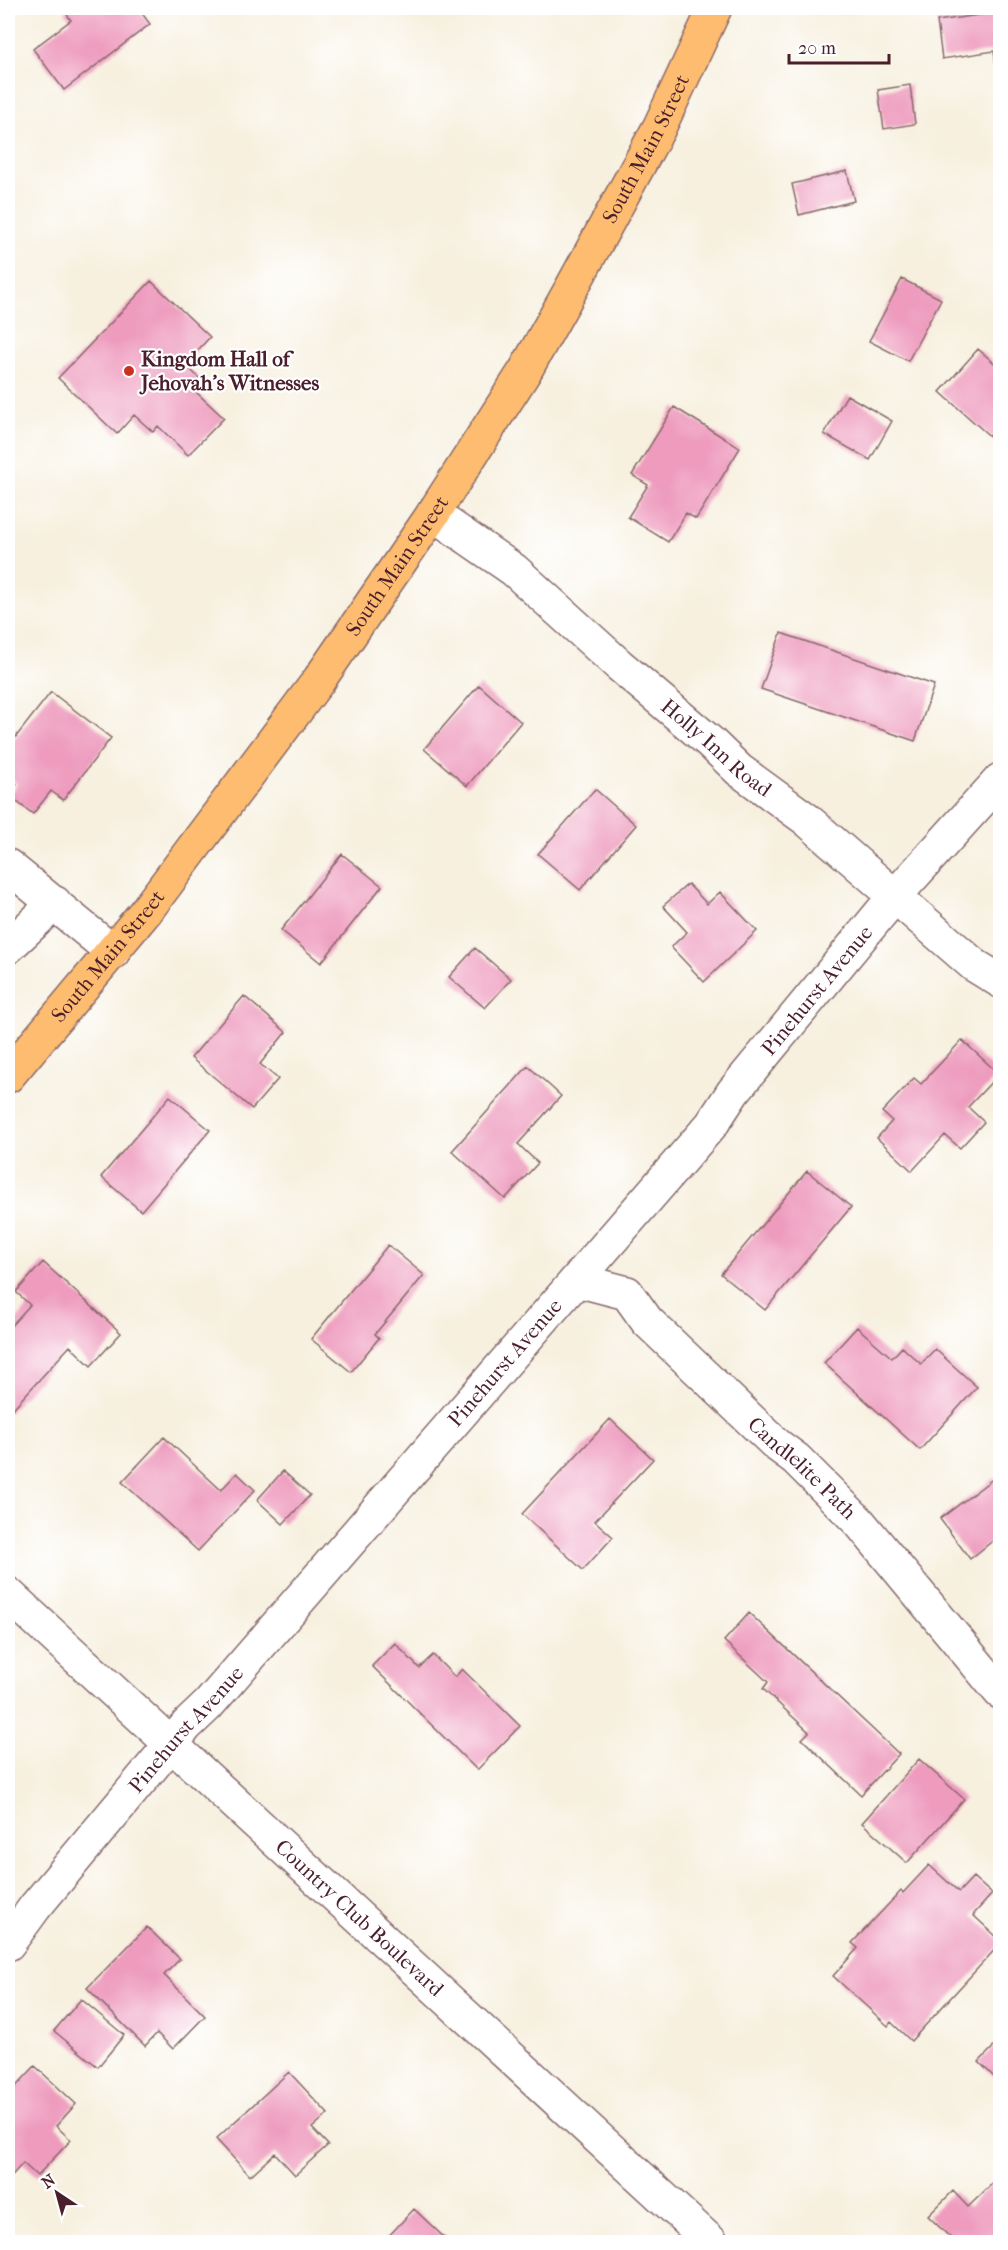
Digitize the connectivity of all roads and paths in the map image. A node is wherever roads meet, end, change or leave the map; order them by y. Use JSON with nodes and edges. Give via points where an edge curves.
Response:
{"nodes":[{"id":1,"x":715,"y":8,"type":"edge"},
{"id":2,"x":433,"y":514,"type":"junction"},
{"id":3,"x":1000,"y":780,"type":"edge"},
{"id":4,"x":8,"y":866,"type":"edge"},
{"id":5,"x":894,"y":897,"type":"junction"},
{"id":6,"x":55,"y":903,"type":"junction"},
{"id":7,"x":8,"y":947,"type":"edge"},
{"id":8,"x":113,"y":952,"type":"junction"},
{"id":9,"x":1000,"y":981,"type":"edge"},
{"id":10,"x":8,"y":1076,"type":"edge"},
{"id":11,"x":577,"y":1280,"type":"junction"},
{"id":12,"x":8,"y":1594,"type":"edge"},
{"id":13,"x":1000,"y":1692,"type":"edge"},
{"id":14,"x":171,"y":1746,"type":"junction"},
{"id":15,"x":8,"y":1944,"type":"edge"},
{"id":16,"x":711,"y":2242,"type":"edge"}],
"edges":[{"from":1,"to":2,"type":"main road","name":"South Main Street","via":[[659,128],[571,289],[525,371]]},
{"from":2,"to":5,"type":"street","name":"Holly Inn Road","via":[[514,570],[739,770],[806,819]]},
{"from":2,"to":8,"type":"main road","name":"South Main Street","via":[[319,680]]},
{"from":3,"to":5,"type":"street","name":"Pinehurst Avenue"},
{"from":4,"to":6,"type":"street"},
{"from":5,"to":9,"type":"street","name":"Holly Inn Road","via":[[974,965]]},
{"from":5,"to":11,"type":"street","name":"Pinehurst Avenue","via":[[712,1124]]},
{"from":6,"to":7,"type":"street"},
{"from":6,"to":8,"type":"street"},
{"from":8,"to":10,"type":"main road","name":"South Main Street"},
{"from":11,"to":13,"type":"street","name":"Candlelite Path","via":[[627,1293],[647,1321],[860,1523]]},
{"from":11,"to":14,"type":"street","name":"Pinehurst Avenue"},
{"from":12,"to":14,"type":"street","name":"Country Club Boulevard"},
{"from":14,"to":15,"type":"street","name":"Pinehurst Avenue"},
{"from":14,"to":16,"type":"street","name":"Country Club Boulevard"}]}
